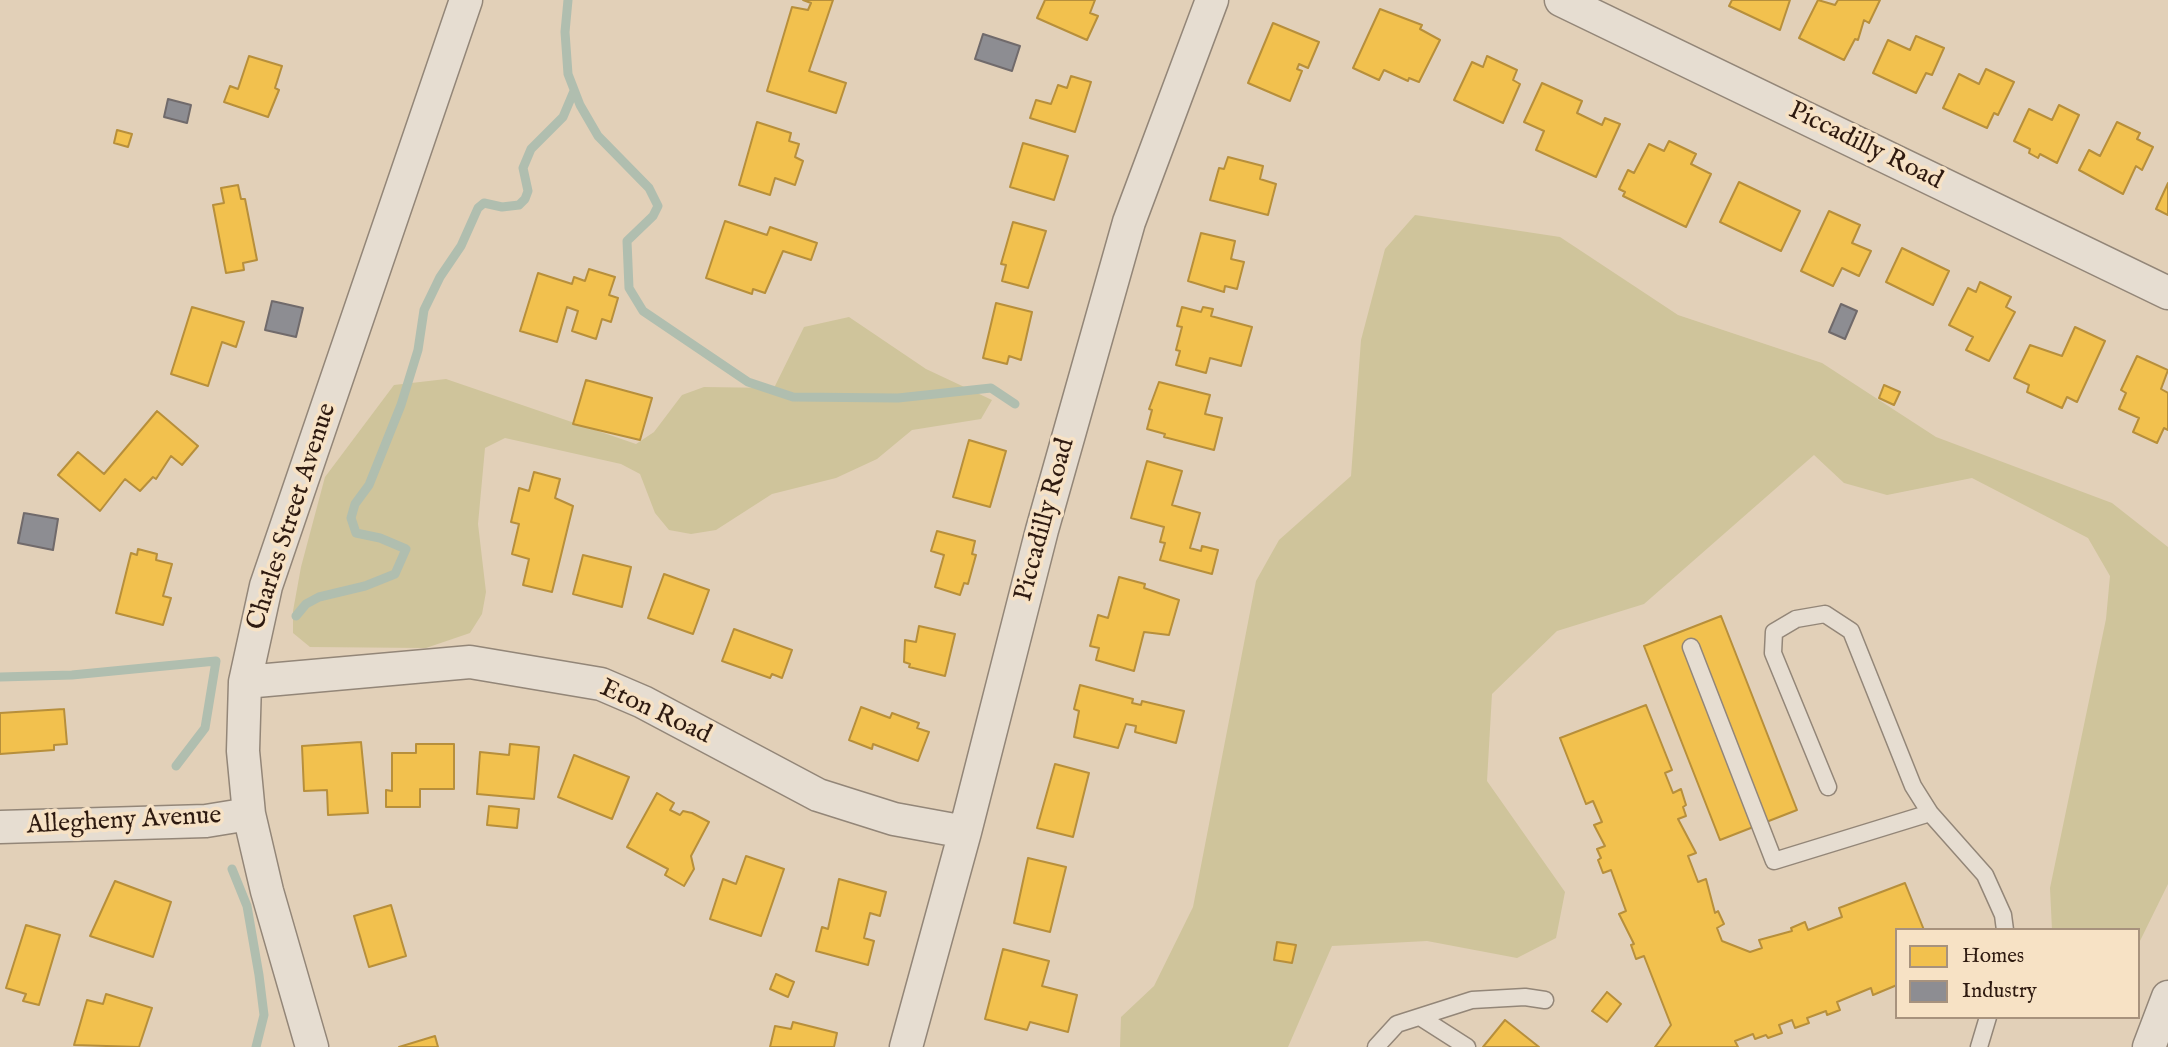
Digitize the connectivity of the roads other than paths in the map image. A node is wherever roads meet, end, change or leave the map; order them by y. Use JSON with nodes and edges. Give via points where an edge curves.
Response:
{"nodes":[{"id":1,"x":466,"y":0,"type":"edge"},
{"id":2,"x":1212,"y":0,"type":"edge"},
{"id":3,"x":1561,"y":0,"type":"edge"},
{"id":4,"x":2168,"y":293,"type":"edge"},
{"id":5,"x":1691,"y":647,"type":"dead end"},
{"id":6,"x":245,"y":682,"type":"junction"},
{"id":7,"x":1828,"y":787,"type":"dead end"},
{"id":8,"x":1930,"y":813,"type":"junction"},
{"id":9,"x":249,"y":814,"type":"junction"},
{"id":10,"x":0,"y":827,"type":"edge"},
{"id":11,"x":965,"y":832,"type":"junction"},
{"id":12,"x":2005,"y":928,"type":"edge"},
{"id":13,"x":2168,"y":997,"type":"edge"},
{"id":14,"x":1545,"y":1000,"type":"dead end"},
{"id":15,"x":1420,"y":1017,"type":"junction"},
{"id":16,"x":1987,"y":1019,"type":"edge"},
{"id":17,"x":312,"y":1047,"type":"edge"},
{"id":18,"x":906,"y":1047,"type":"edge"},
{"id":19,"x":1376,"y":1047,"type":"edge"},
{"id":20,"x":1467,"y":1047,"type":"edge"},
{"id":21,"x":1979,"y":1047,"type":"edge"},
{"id":22,"x":2149,"y":1047,"type":"edge"}],
"edges":[{"from":1,"to":6,"type":"street","name":"Charles Street Avenue","via":[[266,586]]},
{"from":2,"to":11,"type":"street","name":"Piccadilly Road","via":[[1129,222],[1042,530]]},
{"from":3,"to":4,"type":"street","name":"Piccadilly Road"},
{"from":5,"to":8,"type":"lane","via":[[1774,861]]},
{"from":6,"to":9,"type":"street","name":"Charles Street Avenue","via":[[243,751]]},
{"from":6,"to":11,"type":"street","name":"Eton Road","via":[[470,662],[601,684],[818,795],[894,819]]},
{"from":7,"to":8,"type":"lane","via":[[1773,653],[1774,632],[1796,620],[1825,614],[1851,631],[1913,786]]},
{"from":8,"to":12,"type":"lane","via":[[1985,875]]},
{"from":9,"to":10,"type":"street","name":"Allegheny Avenue","via":[[206,821]]},
{"from":9,"to":17,"type":"street","name":"Charles Street Avenue"},
{"from":11,"to":18,"type":"street","name":"Piccadilly Road"},
{"from":13,"to":22,"type":"street"},
{"from":14,"to":15,"type":"lane","via":[[1472,1000]]},
{"from":15,"to":19,"type":"lane","via":[[1397,1024]]},
{"from":15,"to":20,"type":"lane"},
{"from":16,"to":21,"type":"lane"}]}
